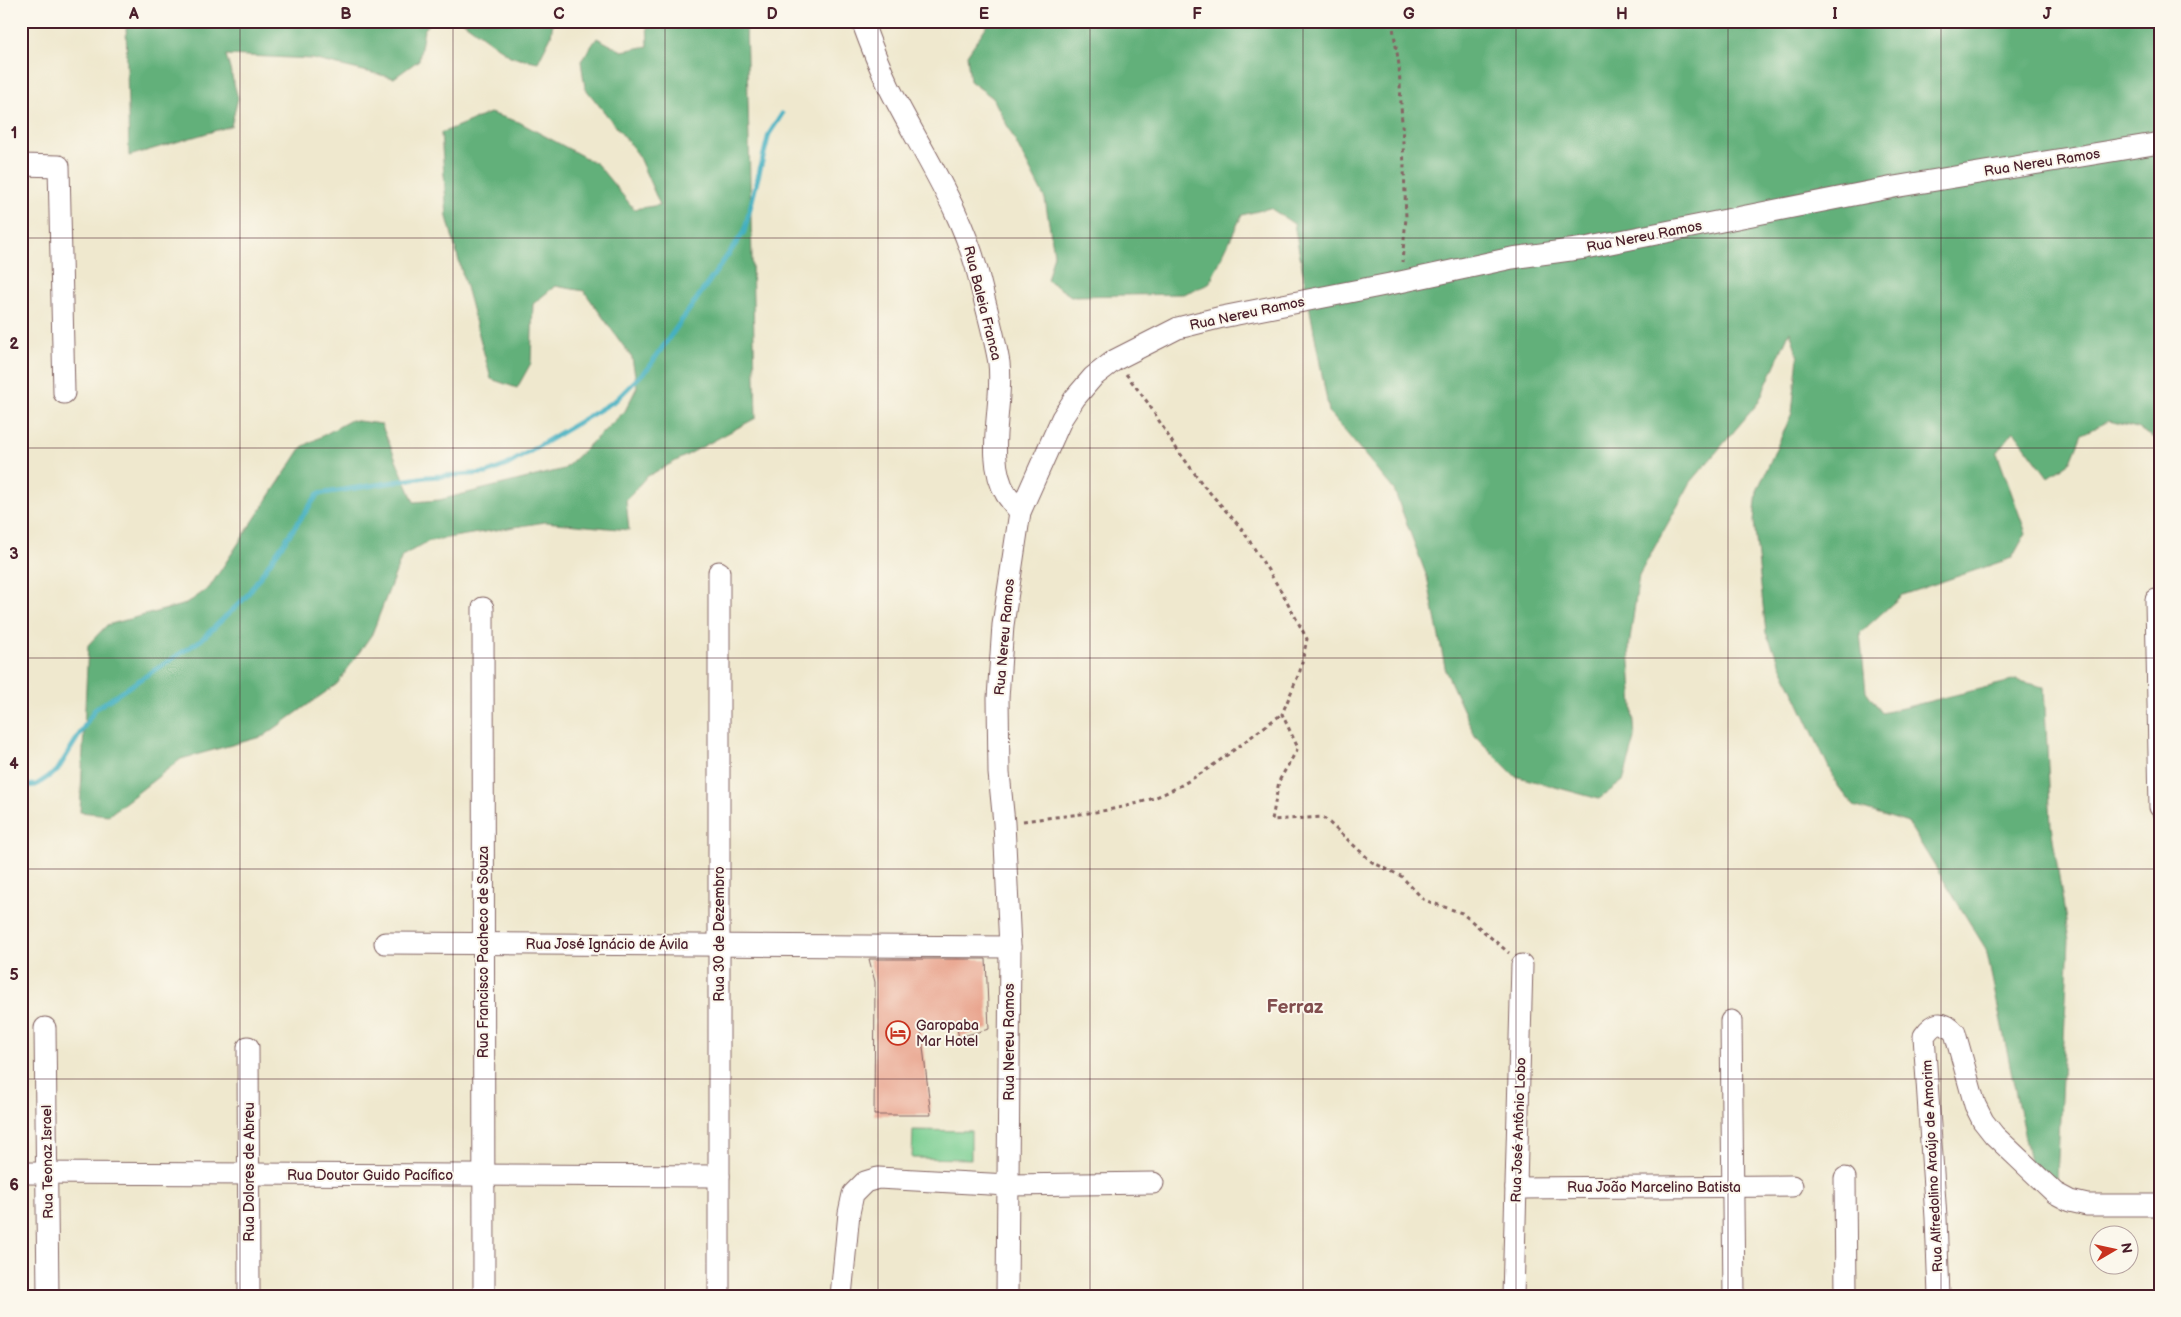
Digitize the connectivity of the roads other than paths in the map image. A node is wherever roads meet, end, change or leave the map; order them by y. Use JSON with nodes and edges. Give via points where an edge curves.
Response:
{"nodes":[{"id":1,"x":862,"y":21,"type":"edge"},
{"id":2,"x":2160,"y":143,"type":"edge"},
{"id":3,"x":21,"y":165,"type":"edge"},
{"id":4,"x":64,"y":393,"type":"dead end"},
{"id":5,"x":1020,"y":512,"type":"junction"},
{"id":6,"x":719,"y":572,"type":"dead end"},
{"id":7,"x":2156,"y":600,"type":"dead end"},
{"id":8,"x":483,"y":608,"type":"dead end"},
{"id":9,"x":2160,"y":807,"type":"edge"},
{"id":10,"x":385,"y":943,"type":"dead end"},
{"id":11,"x":483,"y":944,"type":"junction"},
{"id":12,"x":719,"y":945,"type":"junction"},
{"id":13,"x":1010,"y":947,"type":"junction"},
{"id":14,"x":1522,"y":965,"type":"road end"},
{"id":15,"x":1730,"y":1021,"type":"dead end"},
{"id":16,"x":45,"y":1028,"type":"dead end"},
{"id":17,"x":248,"y":1048,"type":"dead end"},
{"id":18,"x":21,"y":1173,"type":"edge"},
{"id":19,"x":47,"y":1173,"type":"junction"},
{"id":20,"x":249,"y":1174,"type":"junction"},
{"id":21,"x":484,"y":1175,"type":"junction"},
{"id":22,"x":719,"y":1176,"type":"junction"},
{"id":23,"x":1845,"y":1178,"type":"dead end"},
{"id":24,"x":1154,"y":1183,"type":"dead end"},
{"id":25,"x":1008,"y":1185,"type":"junction"},
{"id":26,"x":1732,"y":1186,"type":"junction"},
{"id":27,"x":1792,"y":1186,"type":"dead end"},
{"id":28,"x":1516,"y":1188,"type":"junction"},
{"id":29,"x":2160,"y":1205,"type":"edge"},
{"id":30,"x":48,"y":1296,"type":"edge"},
{"id":31,"x":249,"y":1296,"type":"edge"},
{"id":32,"x":484,"y":1296,"type":"edge"},
{"id":33,"x":719,"y":1296,"type":"edge"},
{"id":34,"x":841,"y":1296,"type":"edge"},
{"id":35,"x":1007,"y":1296,"type":"edge"},
{"id":36,"x":1513,"y":1296,"type":"edge"},
{"id":37,"x":1734,"y":1296,"type":"edge"},
{"id":38,"x":1846,"y":1296,"type":"edge"},
{"id":39,"x":1939,"y":1296,"type":"edge"}],
"edges":[{"from":1,"to":5,"type":"street","name":"Rua Baleia Franca","via":[[889,87],[966,234],[999,364],[995,444],[998,466],[1005,493]]},
{"from":2,"to":5,"type":"street","name":"Rua Nereu Ramos","via":[[1894,187],[1585,248],[1512,258],[1178,328],[1115,360],[1093,377],[1062,418]]},
{"from":3,"to":4,"type":"street","via":[[59,166]]},
{"from":5,"to":13,"type":"street","name":"Rua Nereu Ramos","via":[[1003,624],[998,698],[999,773]]},
{"from":6,"to":12,"type":"street","name":"Rua 30 de Dezembro"},
{"from":7,"to":9,"type":"street"},
{"from":8,"to":11,"type":"street","name":"Rua Francisco Pacheco de Souza"},
{"from":10,"to":11,"type":"street","name":"Rua José Ignácio de Ávila"},
{"from":11,"to":12,"type":"street","name":"Rua José Ignácio de Ávila"},
{"from":11,"to":21,"type":"street","name":"Rua Francisco Pacheco de Souza"},
{"from":12,"to":13,"type":"street","name":"Rua José Ignácio de Ávila"},
{"from":12,"to":22,"type":"street","name":"Rua 30 de Dezembro"},
{"from":13,"to":25,"type":"street","name":"Rua Nereu Ramos"},
{"from":14,"to":28,"type":"street","name":"Rua José Antônio Lobo"},
{"from":15,"to":26,"type":"street"},
{"from":16,"to":19,"type":"street","name":"Rua Teonaz Israel"},
{"from":17,"to":20,"type":"street","name":"Rua Dolores de Abreu"},
{"from":18,"to":19,"type":"street","name":"Rua Doutor Guido Pacífico"},
{"from":19,"to":20,"type":"street","name":"Rua Doutor Guido Pacífico"},
{"from":19,"to":30,"type":"street","name":"Rua Teonaz Israel"},
{"from":20,"to":21,"type":"street","name":"Rua Doutor Guido Pacífico"},
{"from":20,"to":31,"type":"street","name":"Rua Dolores de Abreu"},
{"from":21,"to":22,"type":"street","name":"Rua Doutor Guido Pacífico"},
{"from":21,"to":32,"type":"street","name":"Rua Francisco Pacheco de Souza"},
{"from":22,"to":33,"type":"street","name":"Rua 30 de Dezembro"},
{"from":23,"to":38,"type":"street"},
{"from":24,"to":25,"type":"street"},
{"from":25,"to":34,"type":"street","via":[[878,1178],[865,1182],[853,1194]]},
{"from":25,"to":35,"type":"street","name":"Rua Nereu Ramos"},
{"from":26,"to":27,"type":"street","name":"Rua João Marcelino Batista"},
{"from":26,"to":28,"type":"street","name":"Rua João Marcelino Batista"},
{"from":26,"to":37,"type":"street"},
{"from":28,"to":36,"type":"street","name":"Rua José Antônio Lobo"},
{"from":29,"to":39,"type":"street","name":"Rua Alfredolino Araújo de Amorim","via":[[2087,1205],[2070,1201],[2055,1192],[1982,1121],[1955,1033],[1940,1023],[1932,1026],[1924,1036]]}]}
